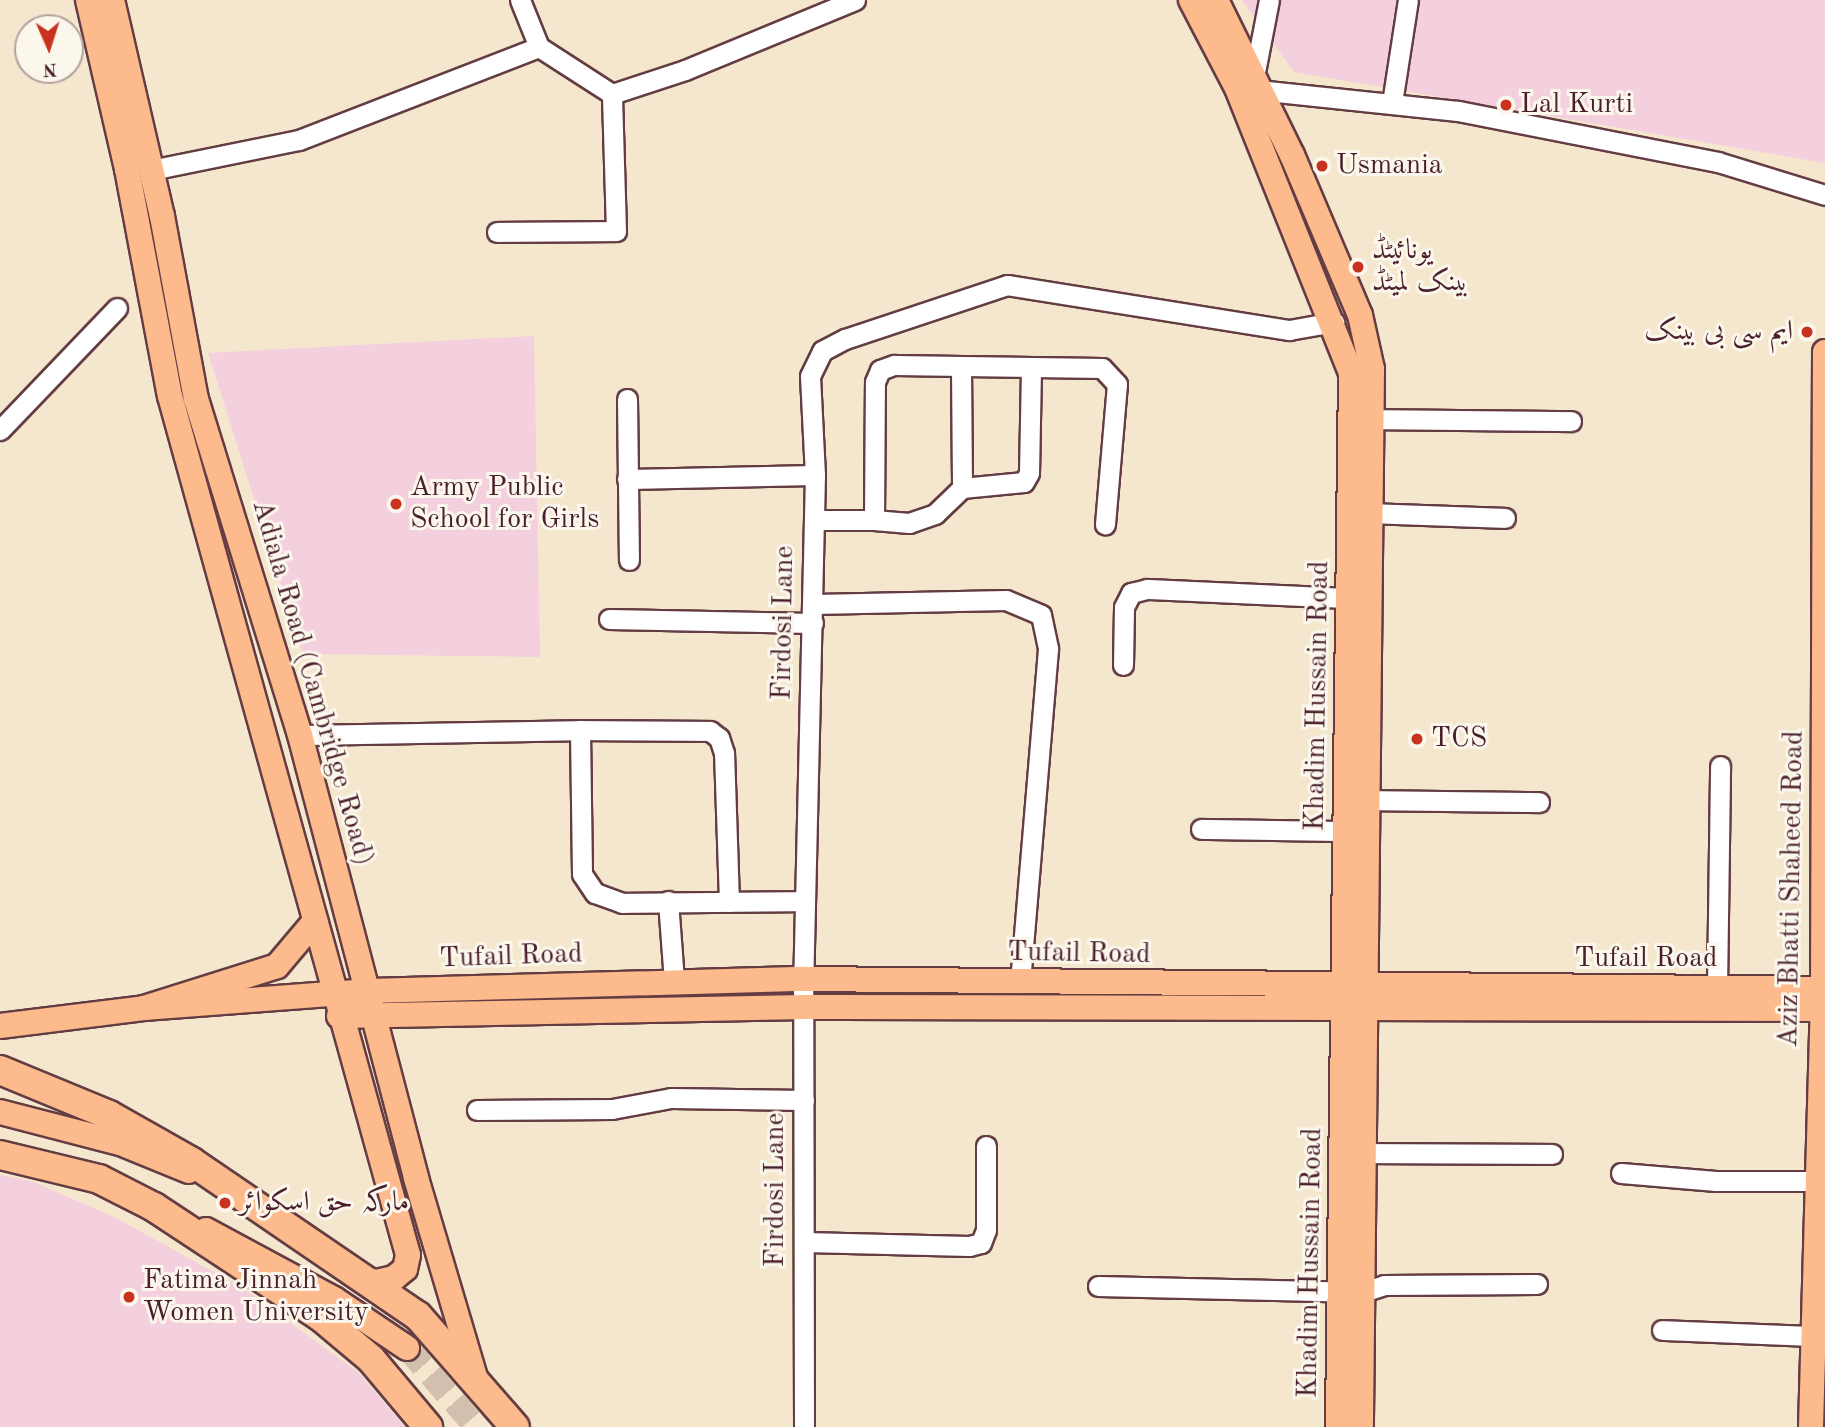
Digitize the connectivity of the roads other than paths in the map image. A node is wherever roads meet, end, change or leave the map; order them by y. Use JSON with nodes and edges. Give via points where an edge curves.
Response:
{"nodes":[{"id":1,"x":88,"y":0,"type":"edge"},
{"id":2,"x":112,"y":0,"type":"edge"},
{"id":3,"x":520,"y":0,"type":"edge"},
{"id":4,"x":855,"y":0,"type":"edge"},
{"id":5,"x":1191,"y":0,"type":"edge"},
{"id":6,"x":1216,"y":0,"type":"edge"},
{"id":7,"x":1269,"y":0,"type":"edge"},
{"id":8,"x":1408,"y":0,"type":"edge"},
{"id":9,"x":539,"y":47,"type":"junction"},
{"id":10,"x":1250,"y":85,"type":"junction"},
{"id":11,"x":612,"y":94,"type":"junction"},
{"id":12,"x":1392,"y":103,"type":"junction"},
{"id":13,"x":151,"y":170,"type":"junction"},
{"id":14,"x":1825,"y":195,"type":"edge"},
{"id":15,"x":497,"y":232,"type":"dead end"},
{"id":16,"x":117,"y":308,"type":"dead end"},
{"id":17,"x":1334,"y":322,"type":"junction"},
{"id":18,"x":1825,"y":352,"type":"edge"},
{"id":19,"x":961,"y":368,"type":"junction"},
{"id":20,"x":1031,"y":368,"type":"junction"},
{"id":21,"x":627,"y":399,"type":"dead end"},
{"id":22,"x":1371,"y":419,"type":"junction"},
{"id":23,"x":1571,"y":421,"type":"dead end"},
{"id":24,"x":0,"y":430,"type":"edge"},
{"id":25,"x":815,"y":475,"type":"junction"},
{"id":26,"x":627,"y":478,"type":"junction"},
{"id":27,"x":961,"y":488,"type":"junction"},
{"id":28,"x":1370,"y":513,"type":"junction"},
{"id":29,"x":1505,"y":518,"type":"dead end"},
{"id":30,"x":815,"y":520,"type":"junction"},
{"id":31,"x":874,"y":520,"type":"junction"},
{"id":32,"x":1105,"y":524,"type":"dead end"},
{"id":33,"x":629,"y":560,"type":"dead end"},
{"id":34,"x":1349,"y":598,"type":"junction"},
{"id":35,"x":813,"y":614,"type":"junction"},
{"id":36,"x":609,"y":619,"type":"dead end"},
{"id":37,"x":1123,"y":665,"type":"dead end"},
{"id":38,"x":580,"y":730,"type":"junction"},
{"id":39,"x":300,"y":735,"type":"junction"},
{"id":40,"x":1720,"y":766,"type":"dead end"},
{"id":41,"x":1368,"y":800,"type":"junction"},
{"id":42,"x":1539,"y":802,"type":"dead end"},
{"id":43,"x":1201,"y":829,"type":"dead end"},
{"id":44,"x":1346,"y":831,"type":"junction"},
{"id":45,"x":668,"y":901,"type":"junction"},
{"id":46,"x":805,"y":901,"type":"junction"},
{"id":47,"x":729,"y":902,"type":"junction"},
{"id":48,"x":315,"y":921,"type":"junction"},
{"id":49,"x":804,"y":979,"type":"junction"},
{"id":50,"x":674,"y":981,"type":"junction"},
{"id":51,"x":1020,"y":983,"type":"junction"},
{"id":52,"x":1717,"y":989,"type":"junction"},
{"id":53,"x":369,"y":991,"type":"junction"},
{"id":54,"x":1355,"y":999,"type":"junction"},
{"id":55,"x":1824,"y":999,"type":"edge"},
{"id":56,"x":336,"y":1004,"type":"junction"},
{"id":57,"x":805,"y":1007,"type":"junction"},
{"id":58,"x":144,"y":1008,"type":"junction"},
{"id":59,"x":376,"y":1015,"type":"junction"},
{"id":60,"x":0,"y":1026,"type":"edge"},
{"id":61,"x":0,"y":1070,"type":"edge"},
{"id":62,"x":0,"y":1080,"type":"edge"},
{"id":63,"x":31,"y":1085,"type":"junction"},
{"id":64,"x":804,"y":1100,"type":"junction"},
{"id":65,"x":477,"y":1110,"type":"dead end"},
{"id":66,"x":0,"y":1112,"type":"edge"},
{"id":67,"x":986,"y":1146,"type":"dead end"},
{"id":68,"x":1364,"y":1153,"type":"junction"},
{"id":69,"x":1552,"y":1154,"type":"dead end"},
{"id":70,"x":0,"y":1155,"type":"edge"},
{"id":71,"x":1621,"y":1172,"type":"dead end"},
{"id":72,"x":1817,"y":1181,"type":"junction"},
{"id":73,"x":227,"y":1186,"type":"junction"},
{"id":74,"x":154,"y":1207,"type":"junction"},
{"id":75,"x":805,"y":1242,"type":"junction"},
{"id":76,"x":362,"y":1279,"type":"junction"},
{"id":77,"x":1538,"y":1284,"type":"dead end"},
{"id":78,"x":1098,"y":1286,"type":"dead end"},
{"id":79,"x":1352,"y":1292,"type":"junction"},
{"id":80,"x":1662,"y":1330,"type":"dead end"},
{"id":81,"x":1814,"y":1336,"type":"junction"},
{"id":82,"x":407,"y":1348,"type":"tunnel mouth"},
{"id":83,"x":475,"y":1377,"type":"junction"},
{"id":84,"x":428,"y":1427,"type":"edge"},
{"id":85,"x":515,"y":1427,"type":"edge"},
{"id":86,"x":804,"y":1427,"type":"edge"},
{"id":87,"x":1338,"y":1427,"type":"edge"},
{"id":88,"x":1361,"y":1427,"type":"edge"},
{"id":89,"x":1811,"y":1427,"type":"edge"}],
"edges":[{"from":1,"to":48,"type":"main road","via":[[127,169],[170,396]]},
{"from":2,"to":13,"type":"main road","name":"Adiala Road (Cambridge Road)"},
{"from":3,"to":9,"type":"street"},
{"from":4,"to":11,"type":"street","via":[[685,70]]},
{"from":5,"to":10,"type":"main road","name":"Khadim Hussain Road"},
{"from":6,"to":10,"type":"main road","name":"Khadim Hussain Road"},
{"from":7,"to":10,"type":"street"},
{"from":8,"to":12,"type":"street"},
{"from":9,"to":11,"type":"street"},
{"from":9,"to":13,"type":"street","via":[[299,140]]},
{"from":10,"to":12,"type":"street"},
{"from":10,"to":17,"type":"main road","name":"Khadim Hussain Road"},
{"from":10,"to":22,"type":"main road","name":"Khadim Hussain Road","via":[[1360,315],[1371,369]]},
{"from":11,"to":15,"type":"street","via":[[616,231]]},
{"from":12,"to":14,"type":"street","via":[[1458,111],[1718,162]]},
{"from":13,"to":39,"type":"main road","name":"Adiala Road (Cambridge Road)","via":[[196,399]]},
{"from":16,"to":24,"type":"street"},
{"from":17,"to":25,"type":"street","name":"Firdosi Lane","via":[[1289,330],[1007,285],[822,351],[810,376]]},
{"from":17,"to":34,"type":"main road","name":"Khadim Hussain Road","via":[[1351,373]]},
{"from":18,"to":55,"type":"main road","name":"Aziz Bhatti Shaheed Road"},
{"from":19,"to":20,"type":"street"},
{"from":19,"to":27,"type":"street"},
{"from":19,"to":31,"type":"street","via":[[894,365],[880,370],[874,382]]},
{"from":20,"to":27,"type":"street","via":[[1029,473],[1024,482]]},
{"from":20,"to":32,"type":"street","via":[[1102,368],[1117,384]]},
{"from":21,"to":26,"type":"street"},
{"from":22,"to":23,"type":"street"},
{"from":22,"to":28,"type":"main road","name":"Khadim Hussain Road"},
{"from":25,"to":26,"type":"street"},
{"from":25,"to":30,"type":"street","name":"Firdosi Lane"},
{"from":26,"to":33,"type":"street"},
{"from":27,"to":31,"type":"street","via":[[935,514],[909,523]]},
{"from":28,"to":29,"type":"street"},
{"from":28,"to":41,"type":"main road","name":"Khadim Hussain Road"},
{"from":30,"to":31,"type":"street"},
{"from":30,"to":35,"type":"street","name":"Firdosi Lane"},
{"from":34,"to":37,"type":"street","via":[[1147,589],[1131,593],[1124,607]]},
{"from":34,"to":44,"type":"main road","name":"Khadim Hussain Road"},
{"from":35,"to":36,"type":"street"},
{"from":35,"to":46,"type":"street","name":"Firdosi Lane"},
{"from":35,"to":51,"type":"street","via":[[1006,600],[1041,615],[1048,649]]},
{"from":38,"to":39,"type":"street"},
{"from":38,"to":45,"type":"street","via":[[582,874],[595,892],[622,903]]},
{"from":38,"to":47,"type":"street","via":[[709,731],[719,738],[724,753]]},
{"from":39,"to":53,"type":"main road","name":"Adiala Road (Cambridge Road)"},
{"from":40,"to":52,"type":"street"},
{"from":41,"to":42,"type":"street"},
{"from":41,"to":54,"type":"main road","name":"Khadim Hussain Road"},
{"from":43,"to":44,"type":"street"},
{"from":44,"to":54,"type":"main road","name":"Khadim Hussain Road"},
{"from":45,"to":47,"type":"street"},
{"from":45,"to":50,"type":"street"},
{"from":46,"to":47,"type":"street"},
{"from":46,"to":49,"type":"street","name":"Firdosi Lane"},
{"from":48,"to":56,"type":"main road"},
{"from":48,"to":58,"type":"main road","via":[[277,967]]},
{"from":49,"to":50,"type":"main road","name":"Tufail Road"},
{"from":49,"to":51,"type":"main road","name":"Tufail Road"},
{"from":49,"to":57,"type":"street","name":"Firdosi Lane"},
{"from":50,"to":53,"type":"main road","name":"Tufail Road"},
{"from":51,"to":54,"type":"main road","name":"Tufail Road"},
{"from":52,"to":54,"type":"main road","name":"Tufail Road"},
{"from":52,"to":55,"type":"main road","name":"Tufail Road"},
{"from":53,"to":56,"type":"main road","name":"Tufail Road"},
{"from":53,"to":59,"type":"main road","name":"Adiala Road (Cambridge Road)"},
{"from":54,"to":55,"type":"main road","name":"Tufail Road"},
{"from":54,"to":57,"type":"main road","name":"Tufail Road"},
{"from":54,"to":68,"type":"main road","name":"Khadim Hussain Road"},
{"from":54,"to":79,"type":"main road","name":"Khadim Hussain Road"},
{"from":55,"to":72,"type":"main road","name":"Aziz Bhatti Shaheed Road"},
{"from":56,"to":58,"type":"main road"},
{"from":56,"to":59,"type":"main road","name":"Tufail Road"},
{"from":56,"to":76,"type":"main road","via":[[408,1255],[405,1269],[394,1278]]},
{"from":57,"to":59,"type":"main road","name":"Tufail Road"},
{"from":57,"to":64,"type":"street","name":"Firdosi Lane"},
{"from":58,"to":60,"type":"main road"},
{"from":59,"to":83,"type":"main road","name":"Adiala Road (Cambridge Road)","via":[[416,1178]]},
{"from":61,"to":63,"type":"highway"},
{"from":62,"to":63,"type":"highway"},
{"from":63,"to":73,"type":"highway","via":[[109,1115]]},
{"from":64,"to":65,"type":"street","via":[[671,1098],[612,1110]]},
{"from":64,"to":75,"type":"street","name":"Firdosi Lane"},
{"from":66,"to":73,"type":"main road","via":[[120,1143]]},
{"from":67,"to":75,"type":"street","via":[[986,1230],[981,1242],[970,1246]]},
{"from":68,"to":69,"type":"street"},
{"from":68,"to":79,"type":"main road","name":"Khadim Hussain Road"},
{"from":70,"to":74,"type":"highway","via":[[99,1179]]},
{"from":71,"to":72,"type":"street","via":[[1716,1181]]},
{"from":72,"to":81,"type":"main road","name":"Aziz Bhatti Shaheed Road"},
{"from":73,"to":76,"type":"highway"},
{"from":74,"to":82,"type":"main road","via":[[247,1249]]},
{"from":74,"to":84,"type":"highway","via":[[321,1317],[371,1359]]},
{"from":75,"to":86,"type":"street","name":"Firdosi Lane"},
{"from":76,"to":83,"type":"highway","via":[[418,1316]]},
{"from":77,"to":79,"type":"street","via":[[1384,1285]]},
{"from":78,"to":79,"type":"street"},
{"from":79,"to":87,"type":"main road","name":"Khadim Hussain Road"},
{"from":79,"to":88,"type":"main road","name":"Khadim Hussain Road"},
{"from":80,"to":81,"type":"street"},
{"from":81,"to":89,"type":"main road","name":"Aziz Bhatti Shaheed Road"},
{"from":83,"to":85,"type":"highway"}]}
